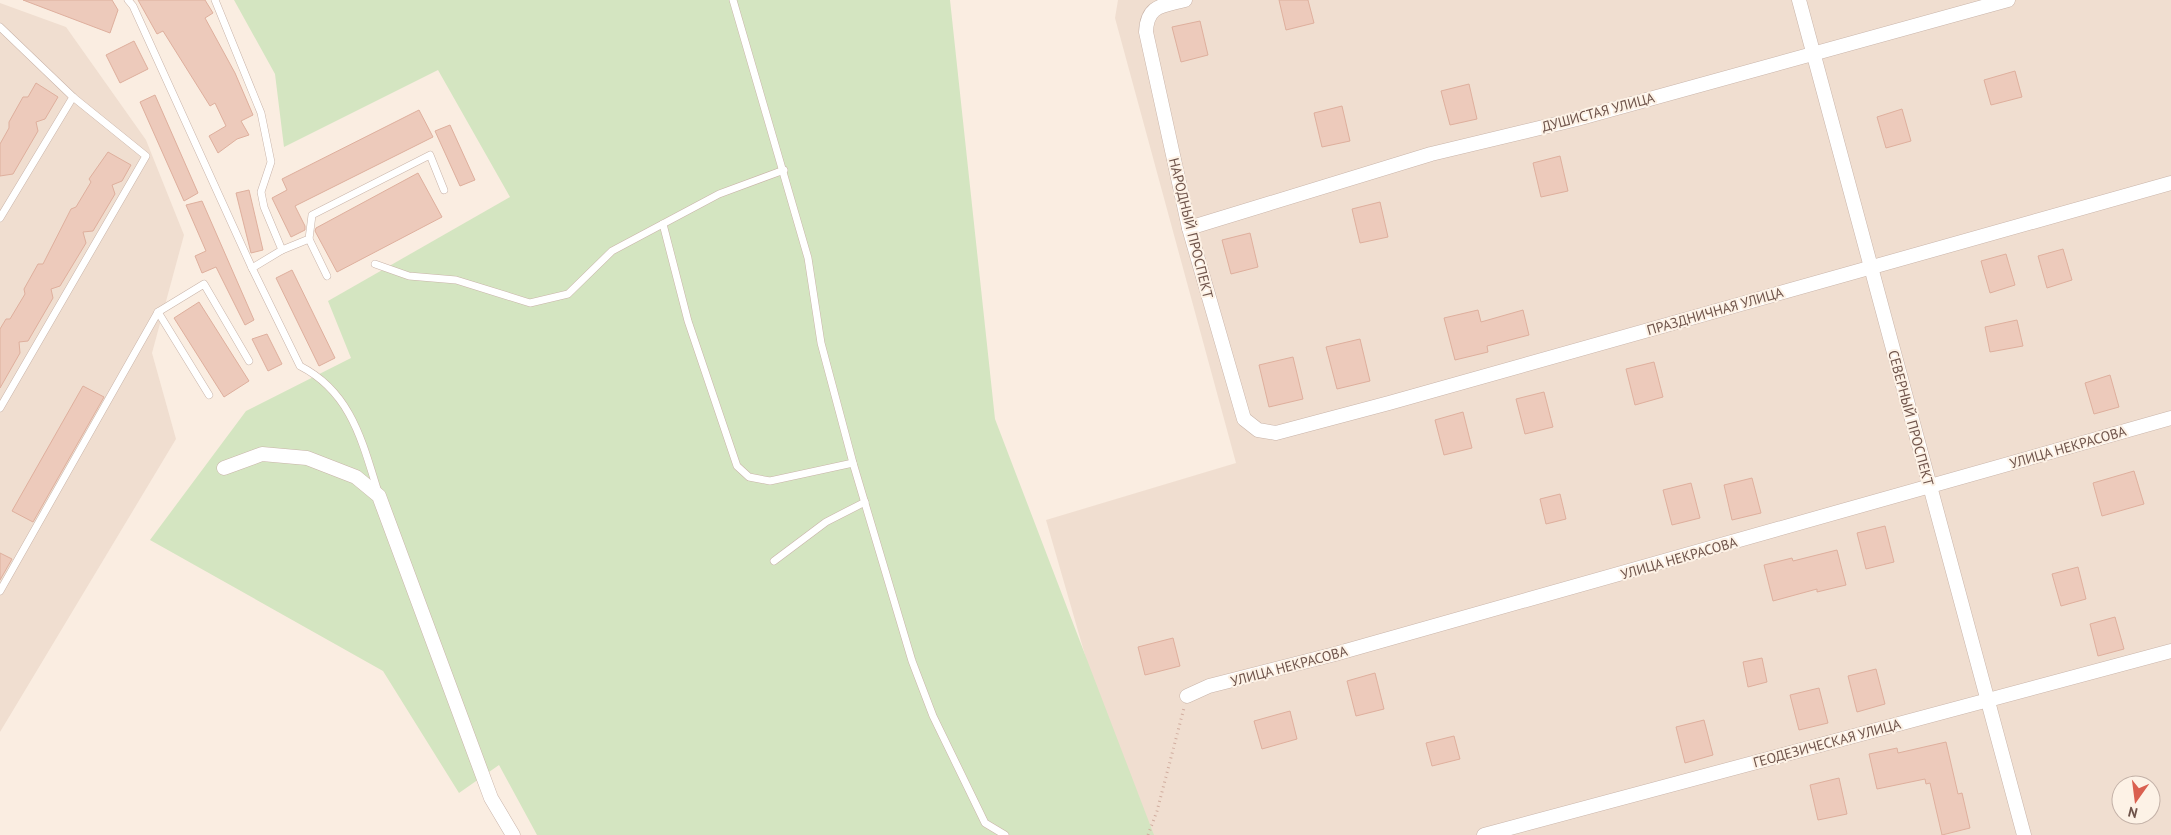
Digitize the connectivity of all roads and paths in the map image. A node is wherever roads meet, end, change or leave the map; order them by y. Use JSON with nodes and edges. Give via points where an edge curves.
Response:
{"nodes":[{"id":1,"x":128,"y":0,"type":"edge"},
{"id":2,"x":214,"y":0,"type":"edge"},
{"id":3,"x":734,"y":0,"type":"edge"},
{"id":4,"x":1185,"y":0,"type":"edge"},
{"id":5,"x":1799,"y":0,"type":"edge"},
{"id":6,"x":2008,"y":0,"type":"edge"},
{"id":7,"x":0,"y":27,"type":"edge"},
{"id":8,"x":1813,"y":53,"type":"junction"},
{"id":9,"x":73,"y":97,"type":"junction"},
{"id":10,"x":784,"y":170,"type":"junction"},
{"id":11,"x":2171,"y":183,"type":"edge"},
{"id":12,"x":444,"y":190,"type":"dead end"},
{"id":13,"x":0,"y":218,"type":"edge"},
{"id":14,"x":663,"y":224,"type":"junction"},
{"id":15,"x":1188,"y":228,"type":"junction"},
{"id":16,"x":309,"y":239,"type":"junction"},
{"id":17,"x":282,"y":250,"type":"junction"},
{"id":18,"x":375,"y":264,"type":"dead end"},
{"id":19,"x":252,"y":268,"type":"junction"},
{"id":20,"x":1871,"y":268,"type":"junction"},
{"id":21,"x":327,"y":276,"type":"dead end"},
{"id":22,"x":158,"y":312,"type":"junction"},
{"id":23,"x":249,"y":361,"type":"dead end"},
{"id":24,"x":209,"y":395,"type":"dead end"},
{"id":25,"x":0,"y":408,"type":"edge"},
{"id":26,"x":2171,"y":418,"type":"edge"},
{"id":27,"x":1258,"y":430,"type":"joint"},
{"id":28,"x":853,"y":463,"type":"junction"},
{"id":29,"x":224,"y":468,"type":"dead end"},
{"id":30,"x":1929,"y":487,"type":"junction"},
{"id":31,"x":379,"y":496,"type":"junction"},
{"id":32,"x":865,"y":502,"type":"junction"},
{"id":33,"x":774,"y":561,"type":"dead end"},
{"id":34,"x":0,"y":591,"type":"edge"},
{"id":35,"x":2171,"y":651,"type":"edge"},
{"id":36,"x":1187,"y":696,"type":"joint"},
{"id":37,"x":1987,"y":701,"type":"junction"},
{"id":38,"x":513,"y":835,"type":"edge"},
{"id":39,"x":1005,"y":835,"type":"edge"},
{"id":40,"x":1148,"y":835,"type":"edge"},
{"id":41,"x":1484,"y":835,"type":"edge"},
{"id":42,"x":2024,"y":835,"type":"edge"}],
"edges":[{"from":1,"to":19,"type":"lane"},
{"from":2,"to":17,"type":"lane","via":[[261,113],[271,162],[261,192]]},
{"from":3,"to":10,"type":"lane"},
{"from":4,"to":15,"type":"street","name":"НАРОДНЫЙ ПРОСПЕКТ","via":[[1154,9],[1147,18],[1146,32]]},
{"from":5,"to":8,"type":"street","name":"СЕВЕРНЫЙ ПРОСПЕКТ"},
{"from":6,"to":8,"type":"street","name":"ДУШИСТАЯ УЛИЦА"},
{"from":7,"to":9,"type":"lane"},
{"from":8,"to":15,"type":"street","name":"ДУШИСТАЯ УЛИЦА","via":[[1577,119],[1431,154]]},
{"from":8,"to":20,"type":"street","name":"СЕВЕРНЫЙ ПРОСПЕКТ"},
{"from":9,"to":13,"type":"lane"},
{"from":9,"to":25,"type":"lane","via":[[146,156]]},
{"from":10,"to":14,"type":"lane","via":[[719,194]]},
{"from":10,"to":28,"type":"lane","via":[[808,258],[821,343]]},
{"from":11,"to":20,"type":"street","name":"ПРАЗДНИЧНАЯ УЛИЦА"},
{"from":12,"to":16,"type":"lane","via":[[430,155],[312,215]]},
{"from":14,"to":18,"type":"lane","via":[[612,251],[568,294],[530,303],[456,280],[409,276]]},
{"from":14,"to":28,"type":"lane","via":[[688,321],[737,466],[749,477],[770,481]]},
{"from":15,"to":27,"type":"street","name":"НАРОДНЫЙ ПРОСПЕКТ","via":[[1244,420]]},
{"from":16,"to":17,"type":"lane"},
{"from":16,"to":21,"type":"lane"},
{"from":17,"to":19,"type":"lane"},
{"from":19,"to":31,"type":"lane","via":[[300,366],[336,392],[360,437]]},
{"from":20,"to":27,"type":"street","name":"ПРАЗДНИЧНАЯ УЛИЦА","via":[[1342,416],[1276,433]]},
{"from":20,"to":30,"type":"street","name":"СЕВЕРНЫЙ ПРОСПЕКТ"},
{"from":22,"to":23,"type":"lane","via":[[204,284]]},
{"from":22,"to":24,"type":"lane"},
{"from":22,"to":34,"type":"lane"},
{"from":26,"to":30,"type":"street","name":"УЛИЦА НЕКРАСОВА"},
{"from":28,"to":32,"type":"lane"},
{"from":29,"to":31,"type":"street","via":[[262,454],[307,458],[356,476]]},
{"from":30,"to":36,"type":"street","name":"УЛИЦА НЕКРАСОВА","via":[[1335,654],[1209,686]]},
{"from":30,"to":37,"type":"street","name":"СЕВЕРНЫЙ ПРОСПЕКТ"},
{"from":31,"to":38,"type":"street","via":[[491,798]]},
{"from":32,"to":33,"type":"lane","via":[[826,522]]},
{"from":32,"to":39,"type":"lane","via":[[912,661],[932,716],[985,823]]},
{"from":35,"to":37,"type":"street","name":"ГЕОДЕЗИЧЕСКАЯ УЛИЦА"},
{"from":36,"to":40,"type":"path"},
{"from":37,"to":41,"type":"street","name":"ГЕОДЕЗИЧЕСКАЯ УЛИЦА"},
{"from":37,"to":42,"type":"street","name":"СЕВЕРНЫЙ ПРОСПЕКТ"}]}
